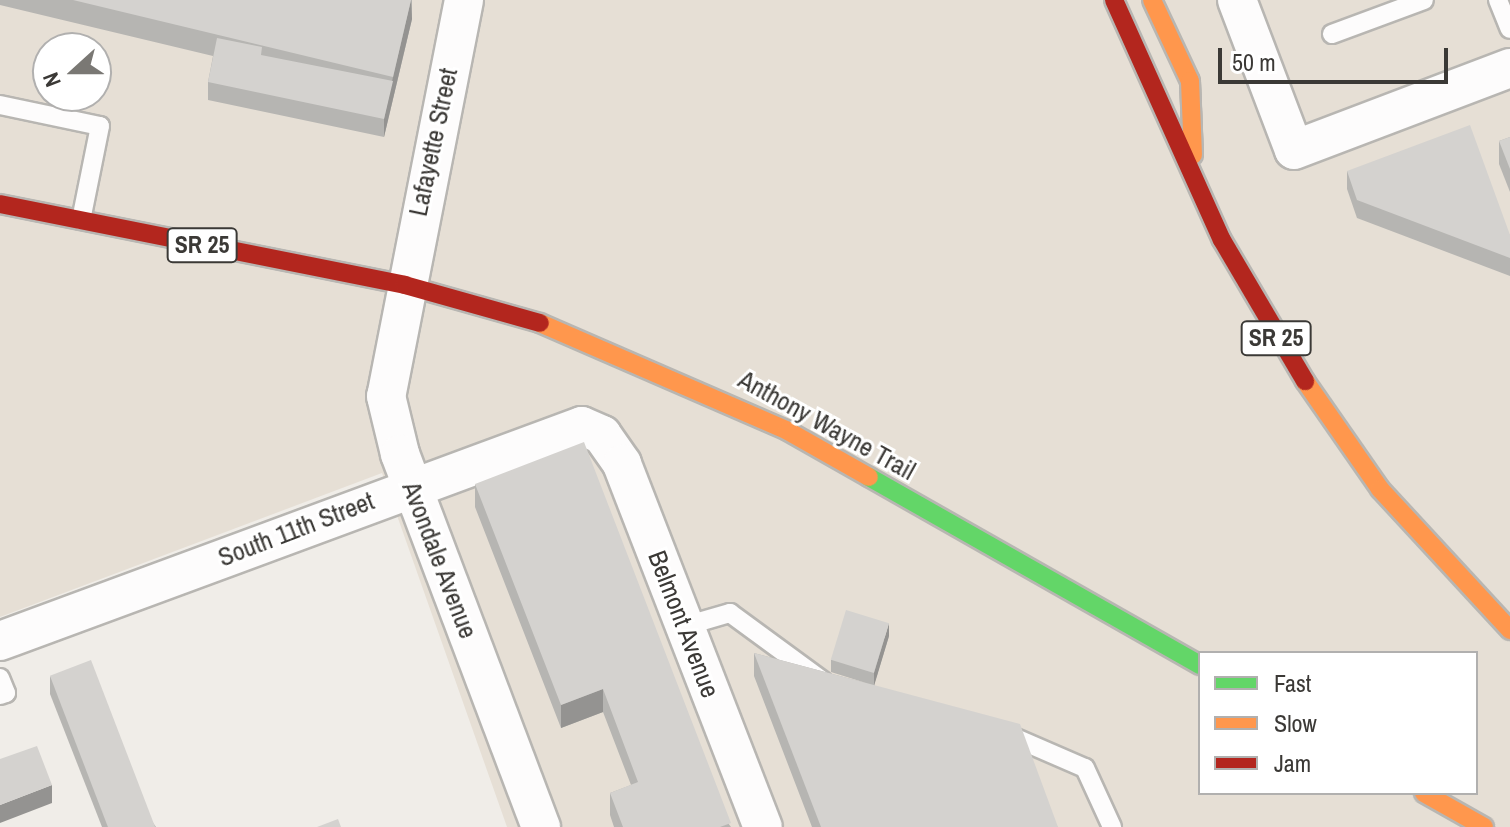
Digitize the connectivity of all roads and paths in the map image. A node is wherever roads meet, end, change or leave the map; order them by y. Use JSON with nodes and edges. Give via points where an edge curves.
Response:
{"nodes":[{"id":1,"x":464,"y":0,"type":"edge"},
{"id":2,"x":1114,"y":0,"type":"edge"},
{"id":3,"x":1152,"y":0,"type":"edge"},
{"id":4,"x":1237,"y":0,"type":"edge"},
{"id":5,"x":1424,"y":0,"type":"edge"},
{"id":6,"x":1498,"y":0,"type":"edge"},
{"id":7,"x":1510,"y":29,"type":"edge"},
{"id":8,"x":1332,"y":34,"type":"dead end"},
{"id":9,"x":1510,"y":68,"type":"edge"},
{"id":10,"x":0,"y":105,"type":"edge"},
{"id":11,"x":1194,"y":177,"type":"junction"},
{"id":12,"x":0,"y":204,"type":"edge"},
{"id":13,"x":81,"y":221,"type":"junction"},
{"id":14,"x":405,"y":285,"type":"junction"},
{"id":15,"x":592,"y":429,"type":"joint"},
{"id":16,"x":412,"y":484,"type":"junction"},
{"id":17,"x":685,"y":626,"type":"junction"},
{"id":18,"x":1510,"y":630,"type":"edge"},
{"id":19,"x":0,"y":641,"type":"edge"},
{"id":20,"x":1198,"y":664,"type":"edge"},
{"id":21,"x":0,"y":678,"type":"edge"},
{"id":22,"x":844,"y":690,"type":"edge"},
{"id":23,"x":0,"y":695,"type":"edge"},
{"id":24,"x":988,"y":729,"type":"edge"},
{"id":25,"x":1428,"y":795,"type":"edge"},
{"id":26,"x":541,"y":827,"type":"edge"},
{"id":27,"x":763,"y":827,"type":"edge"},
{"id":28,"x":1112,"y":827,"type":"edge"},
{"id":29,"x":1484,"y":827,"type":"edge"}],
"edges":[{"from":1,"to":14,"type":"street","name":"Lafayette Street"},
{"from":2,"to":11,"type":"main road","number":"SR 25"},
{"from":3,"to":11,"type":"main road","via":[[1190,81]]},
{"from":4,"to":9,"type":"street","via":[[1294,150]]},
{"from":5,"to":8,"type":"lane"},
{"from":6,"to":7,"type":"lane"},
{"from":10,"to":13,"type":"lane","via":[[100,126]]},
{"from":11,"to":18,"type":"main road","number":"SR 25","via":[[1251,296],[1313,397],[1412,527]]},
{"from":12,"to":13,"type":"main road","number":"SR 25"},
{"from":13,"to":14,"type":"main road","number":"SR 25"},
{"from":14,"to":16,"type":"street","name":"Avondale Avenue","via":[[386,396]]},
{"from":14,"to":20,"type":"main road","name":"Anthony Wayne Trail","number":"SR 25","via":[[577,333],[680,376]]},
{"from":15,"to":16,"type":"street","name":"South 11th Street","via":[[567,427]]},
{"from":15,"to":17,"type":"street","name":"Belmont Avenue","via":[[622,464]]},
{"from":16,"to":19,"type":"street","name":"South 11th Street"},
{"from":16,"to":26,"type":"street","name":"Avondale Avenue"},
{"from":17,"to":22,"type":"lane","via":[[730,613]]},
{"from":17,"to":27,"type":"street","name":"Belmont Avenue"},
{"from":21,"to":23,"type":"lane","via":[[6,693]]},
{"from":24,"to":28,"type":"lane","via":[[1085,768]]},
{"from":25,"to":29,"type":"main road"}]}
